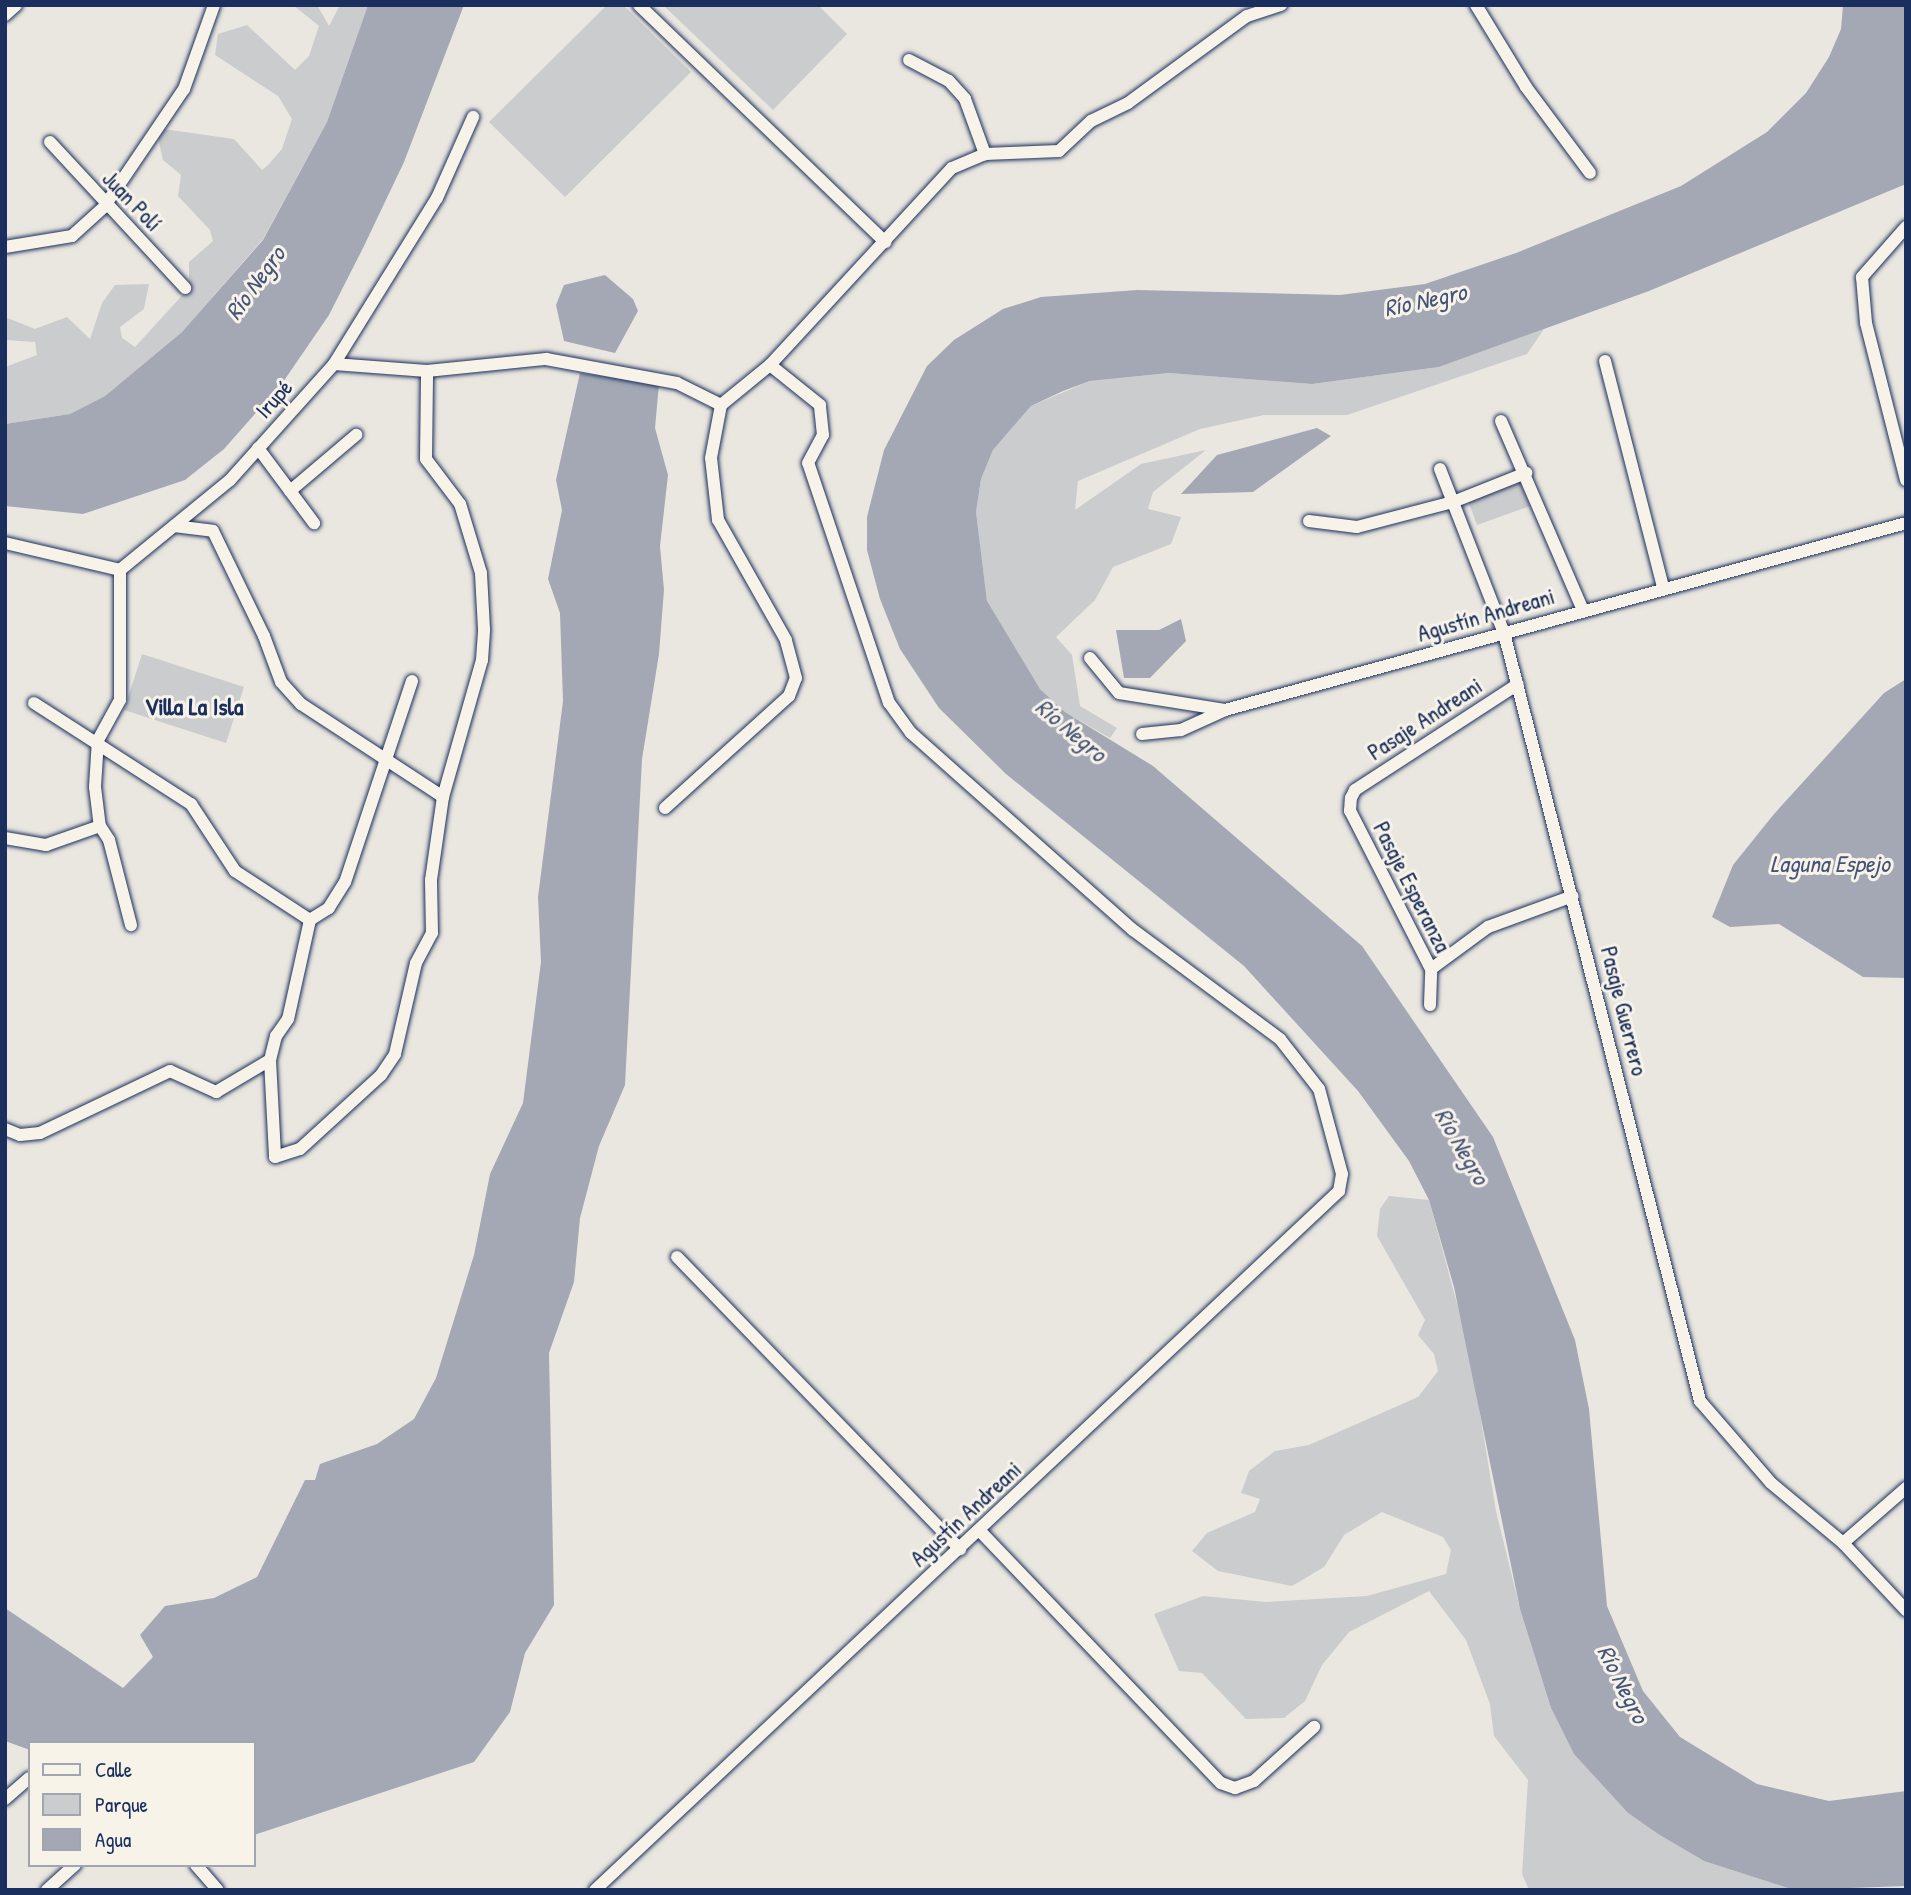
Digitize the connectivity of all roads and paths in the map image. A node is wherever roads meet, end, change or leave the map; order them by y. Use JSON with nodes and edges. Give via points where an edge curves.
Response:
{"nodes":[{"id":1,"x":16,"y":5,"type":"edge"},
{"id":2,"x":214,"y":5,"type":"edge"},
{"id":3,"x":639,"y":5,"type":"edge"},
{"id":4,"x":1281,"y":5,"type":"edge"},
{"id":5,"x":1476,"y":5,"type":"edge"},
{"id":6,"x":5,"y":15,"type":"edge"},
{"id":7,"x":909,"y":60,"type":"dead end"},
{"id":8,"x":473,"y":117,"type":"dead end"},
{"id":9,"x":50,"y":142,"type":"dead end"},
{"id":10,"x":985,"y":154,"type":"junction"},
{"id":11,"x":1590,"y":173,"type":"dead end"},
{"id":12,"x":104,"y":207,"type":"junction"},
{"id":13,"x":1906,"y":227,"type":"edge"},
{"id":14,"x":885,"y":242,"type":"junction"},
{"id":15,"x":5,"y":247,"type":"edge"},
{"id":16,"x":185,"y":288,"type":"dead end"},
{"id":17,"x":1605,"y":361,"type":"dead end"},
{"id":18,"x":334,"y":364,"type":"junction"},
{"id":19,"x":770,"y":365,"type":"junction"},
{"id":20,"x":427,"y":371,"type":"junction"},
{"id":21,"x":721,"y":405,"type":"junction"},
{"id":22,"x":1501,"y":421,"type":"dead end"},
{"id":23,"x":356,"y":435,"type":"dead end"},
{"id":24,"x":258,"y":448,"type":"junction"},
{"id":25,"x":1440,"y":468,"type":"dead end"},
{"id":26,"x":1526,"y":473,"type":"junction"},
{"id":27,"x":1906,"y":480,"type":"edge"},
{"id":28,"x":290,"y":491,"type":"junction"},
{"id":29,"x":1453,"y":502,"type":"junction"},
{"id":30,"x":1309,"y":521,"type":"dead end"},
{"id":31,"x":314,"y":523,"type":"dead end"},
{"id":32,"x":1906,"y":523,"type":"edge"},
{"id":33,"x":174,"y":526,"type":"junction"},
{"id":34,"x":5,"y":543,"type":"edge"},
{"id":35,"x":120,"y":570,"type":"junction"},
{"id":36,"x":1663,"y":587,"type":"junction"},
{"id":37,"x":1582,"y":608,"type":"junction"},
{"id":38,"x":1504,"y":633,"type":"junction"},
{"id":39,"x":1090,"y":658,"type":"dead end"},
{"id":40,"x":412,"y":681,"type":"dead end"},
{"id":41,"x":1518,"y":684,"type":"junction"},
{"id":42,"x":34,"y":703,"type":"dead end"},
{"id":43,"x":1225,"y":710,"type":"junction"},
{"id":44,"x":1142,"y":734,"type":"dead end"},
{"id":45,"x":98,"y":740,"type":"junction"},
{"id":46,"x":386,"y":757,"type":"junction"},
{"id":47,"x":1355,"y":790,"type":"joint"},
{"id":48,"x":443,"y":797,"type":"junction"},
{"id":49,"x":665,"y":808,"type":"dead end"},
{"id":50,"x":100,"y":826,"type":"junction"},
{"id":51,"x":5,"y":838,"type":"edge"},
{"id":52,"x":1573,"y":896,"type":"junction"},
{"id":53,"x":310,"y":920,"type":"junction"},
{"id":54,"x":131,"y":925,"type":"dead end"},
{"id":55,"x":1431,"y":969,"type":"junction"},
{"id":56,"x":1430,"y":1005,"type":"dead end"},
{"id":57,"x":270,"y":1060,"type":"junction"},
{"id":58,"x":5,"y":1129,"type":"edge"},
{"id":59,"x":677,"y":1257,"type":"dead end"},
{"id":60,"x":1906,"y":1488,"type":"edge"},
{"id":61,"x":979,"y":1530,"type":"junction"},
{"id":62,"x":1843,"y":1543,"type":"junction"},
{"id":63,"x":960,"y":1549,"type":"junction"},
{"id":64,"x":1906,"y":1610,"type":"edge"},
{"id":65,"x":1314,"y":1727,"type":"dead end"},
{"id":66,"x":28,"y":1779,"type":"edge"},
{"id":67,"x":5,"y":1799,"type":"edge"},
{"id":68,"x":73,"y":1867,"type":"edge"},
{"id":69,"x":198,"y":1867,"type":"edge"},
{"id":70,"x":47,"y":1890,"type":"edge"},
{"id":71,"x":219,"y":1890,"type":"edge"},
{"id":72,"x":595,"y":1890,"type":"edge"}],
"edges":[{"from":1,"to":6,"type":"street"},
{"from":2,"to":12,"type":"street","via":[[184,89]]},
{"from":3,"to":14,"type":"street"},
{"from":4,"to":10,"type":"street","via":[[1247,16],[1128,103],[1091,121],[1059,150]]},
{"from":5,"to":11,"type":"street","via":[[1526,87]]},
{"from":7,"to":10,"type":"street","via":[[949,82],[965,99]]},
{"from":8,"to":18,"type":"street","name":"Irupé","via":[[437,198]]},
{"from":9,"to":12,"type":"street","name":"Juan Polí"},
{"from":10,"to":14,"type":"street","via":[[952,168]]},
{"from":12,"to":15,"type":"street","via":[[72,236]]},
{"from":12,"to":16,"type":"street","name":"Juan Polí"},
{"from":13,"to":27,"type":"street","via":[[1862,277],[1866,323]]},
{"from":14,"to":19,"type":"street"},
{"from":17,"to":36,"type":"street"},
{"from":18,"to":20,"type":"street"},
{"from":18,"to":24,"type":"street","name":"Irupé"},
{"from":19,"to":21,"type":"street"},
{"from":19,"to":61,"type":"street","name":"Agustín Andreani","via":[[820,405],[823,435],[808,463],[890,703],[904,723],[1133,930],[1280,1039],[1319,1089],[1342,1174],[1339,1191]]},
{"from":20,"to":21,"type":"street","via":[[546,359],[677,383]]},
{"from":20,"to":48,"type":"street","via":[[426,459],[460,504],[481,573],[484,629],[477,681]]},
{"from":21,"to":49,"type":"street","via":[[711,458],[718,520],[786,640],[796,678],[789,696]]},
{"from":22,"to":26,"type":"street"},
{"from":23,"to":28,"type":"street"},
{"from":24,"to":28,"type":"street"},
{"from":24,"to":33,"type":"street","name":"Irupé"},
{"from":25,"to":29,"type":"street","name":"Pasaje Guerrero"},
{"from":26,"to":29,"type":"street"},
{"from":26,"to":37,"type":"street"},
{"from":28,"to":31,"type":"street"},
{"from":29,"to":30,"type":"street","via":[[1357,527]]},
{"from":29,"to":38,"type":"street","name":"Pasaje Guerrero"},
{"from":32,"to":36,"type":"street","name":"Agustín Andreani"},
{"from":33,"to":35,"type":"street","name":"Irupé"},
{"from":33,"to":46,"type":"street","via":[[213,531],[281,682],[301,704]]},
{"from":34,"to":35,"type":"street"},
{"from":35,"to":45,"type":"street","via":[[120,700]]},
{"from":36,"to":37,"type":"street","name":"Agustín Andreani"},
{"from":37,"to":38,"type":"street","name":"Agustín Andreani"},
{"from":38,"to":41,"type":"street","name":"Pasaje Guerrero"},
{"from":38,"to":43,"type":"street","name":"Agustín Andreani"},
{"from":39,"to":43,"type":"street","name":"Agustín Andreani","via":[[1119,693]]},
{"from":40,"to":46,"type":"street"},
{"from":41,"to":47,"type":"street","name":"Pasaje Andreani"},
{"from":41,"to":52,"type":"street","name":"Pasaje Guerrero"},
{"from":42,"to":45,"type":"street"},
{"from":43,"to":44,"type":"street","via":[[1181,730]]},
{"from":45,"to":50,"type":"street","via":[[95,786]]},
{"from":45,"to":53,"type":"street","via":[[191,804],[235,871]]},
{"from":46,"to":48,"type":"street"},
{"from":46,"to":53,"type":"street","via":[[345,882],[329,908]]},
{"from":47,"to":55,"type":"street","name":"Pasaje Esperanza","via":[[1350,811]]},
{"from":48,"to":57,"type":"street","via":[[431,880],[432,933],[416,963],[395,1054],[381,1075],[300,1149],[275,1157]]},
{"from":50,"to":51,"type":"street","via":[[46,845]]},
{"from":50,"to":54,"type":"street","via":[[109,840]]},
{"from":52,"to":55,"type":"street","via":[[1488,927]]},
{"from":52,"to":62,"type":"street","name":"Pasaje Guerrero","via":[[1700,1401],[1771,1483]]},
{"from":53,"to":57,"type":"street","via":[[288,1019],[276,1035]]},
{"from":55,"to":56,"type":"street","name":"Pasaje Esperanza"},
{"from":57,"to":58,"type":"street","via":[[216,1092],[170,1071],[40,1133],[20,1135]]},
{"from":59,"to":63,"type":"street"},
{"from":60,"to":62,"type":"street"},
{"from":61,"to":63,"type":"street","name":"Agustín Andreani"},
{"from":61,"to":65,"type":"street","via":[[1221,1783],[1236,1788],[1254,1781]]},
{"from":62,"to":64,"type":"street"},
{"from":63,"to":72,"type":"street","name":"Agustín Andreani"},
{"from":66,"to":67,"type":"street"},
{"from":68,"to":70,"type":"street"},
{"from":69,"to":71,"type":"street"}]}
